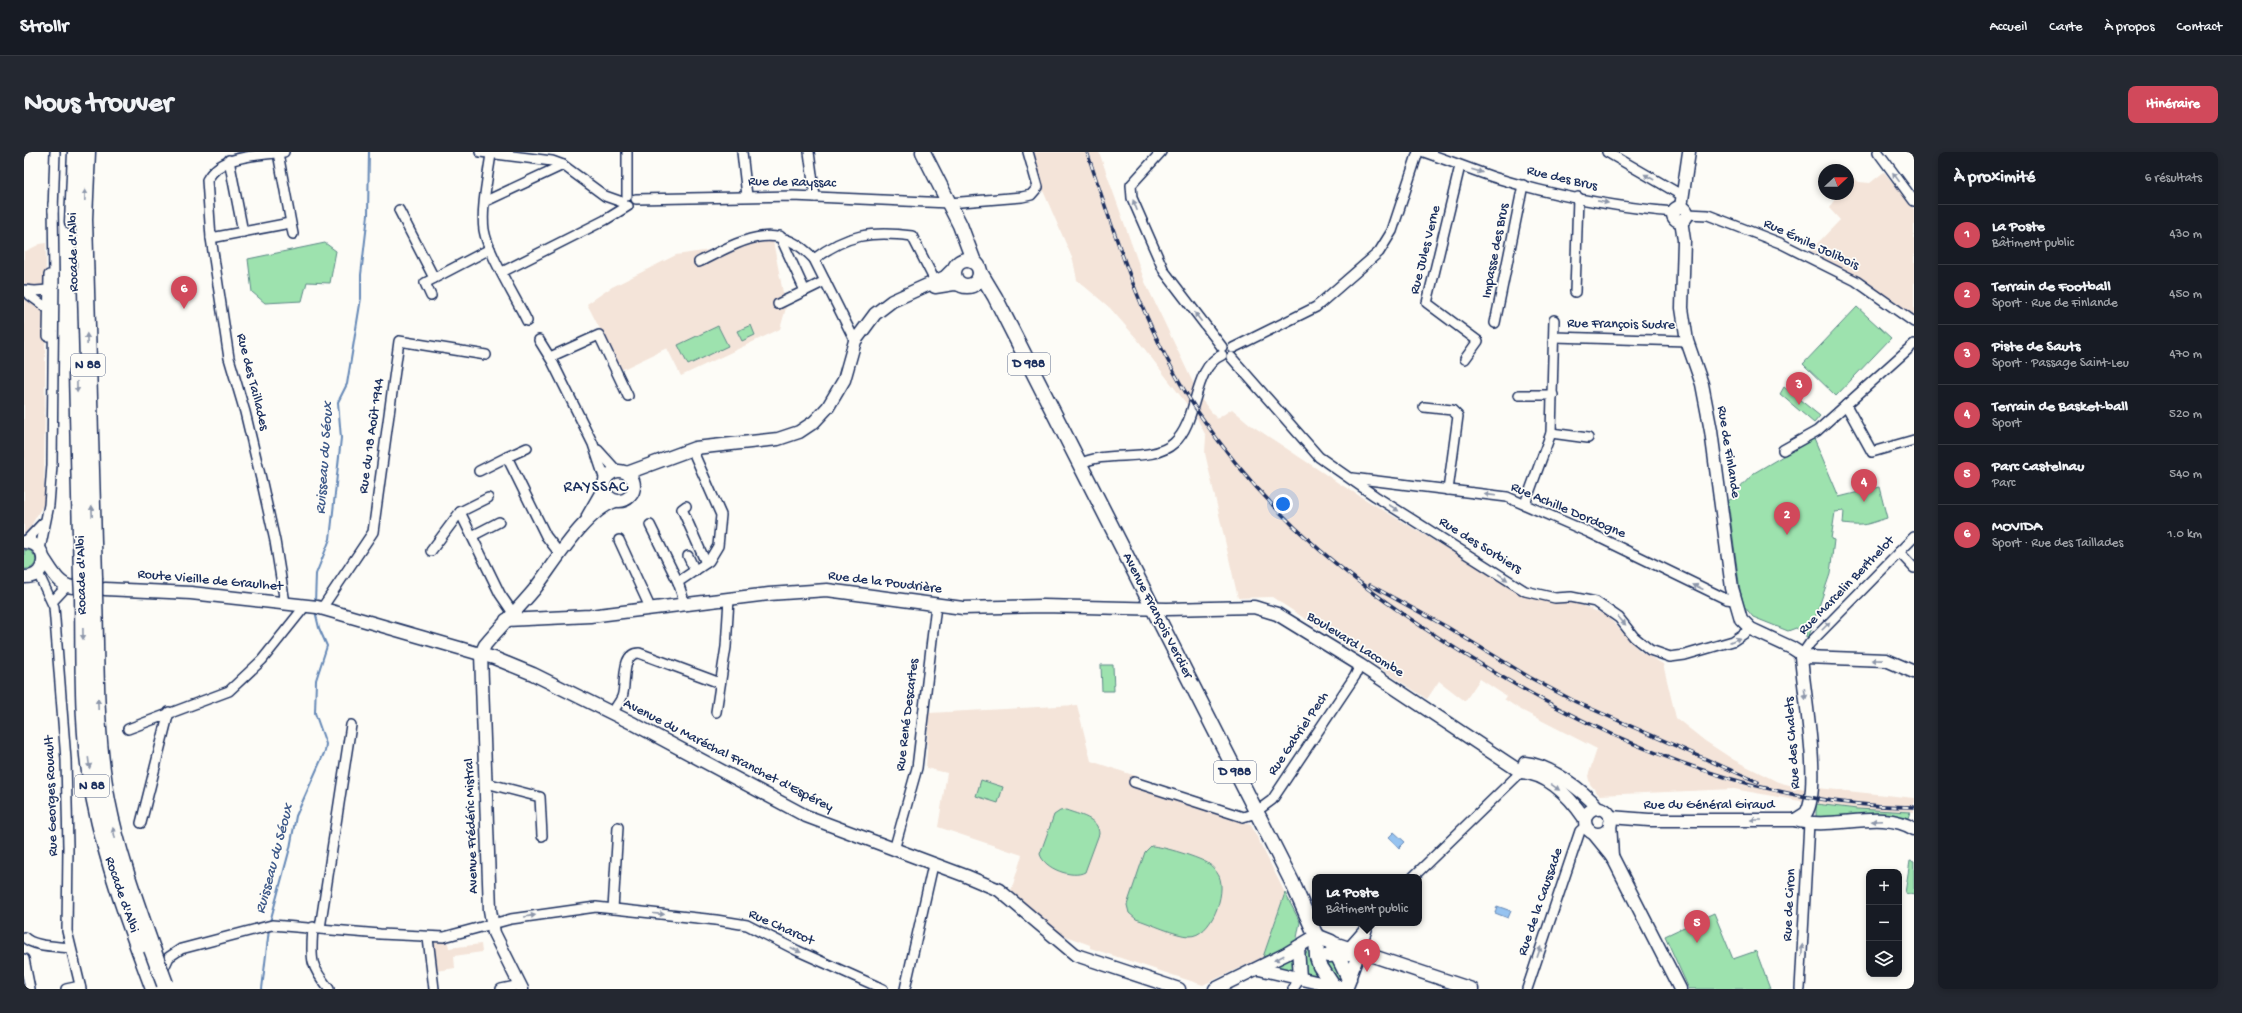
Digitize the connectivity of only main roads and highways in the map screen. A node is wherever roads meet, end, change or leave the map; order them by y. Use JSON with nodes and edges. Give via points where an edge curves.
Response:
{"nodes":[{"id":1,"x":76,"y":152,"type":"edge"},
{"id":2,"x":87,"y":152,"type":"edge"},
{"id":3,"x":923,"y":152,"type":"edge"},
{"id":4,"x":85,"y":587,"type":"junction"},
{"id":5,"x":1316,"y":936,"type":"junction"},
{"id":6,"x":1348,"y":951,"type":"junction"},
{"id":7,"x":1317,"y":957,"type":"junction"},
{"id":8,"x":1342,"y":986,"type":"edge"},
{"id":9,"x":161,"y":988,"type":"edge"}],
"edges":[{"from":1,"to":4,"type":"highway","name":"Rocade d'Albi","number":"N 88","one_way":true,"via":[[73,217]]},
{"from":4,"to":2,"type":"highway","name":"Rocade d'Albi","number":"N 88","one_way":true,"via":[[84,219]]},
{"from":3,"to":5,"type":"main road","name":"Avenue François Verdier","number":"D 988","via":[[960,225],[968,269],[995,297],[1292,882]]},
{"from":9,"to":4,"type":"highway","name":"Rocade d'Albi","number":"N 88","one_way":true,"bridge":true,"via":[[152,950],[124,870],[107,801]]},
{"from":4,"to":9,"type":"highway","name":"Rocade d'Albi","number":"N 88","one_way":true,"via":[[85,704],[88,760],[94,800],[106,852],[147,969]]},
{"from":5,"to":6,"type":"main road"},
{"from":5,"to":7,"type":"main road"},
{"from":6,"to":7,"type":"main road"},
{"from":6,"to":8,"type":"main road"},
{"from":7,"to":8,"type":"main road"}]}
